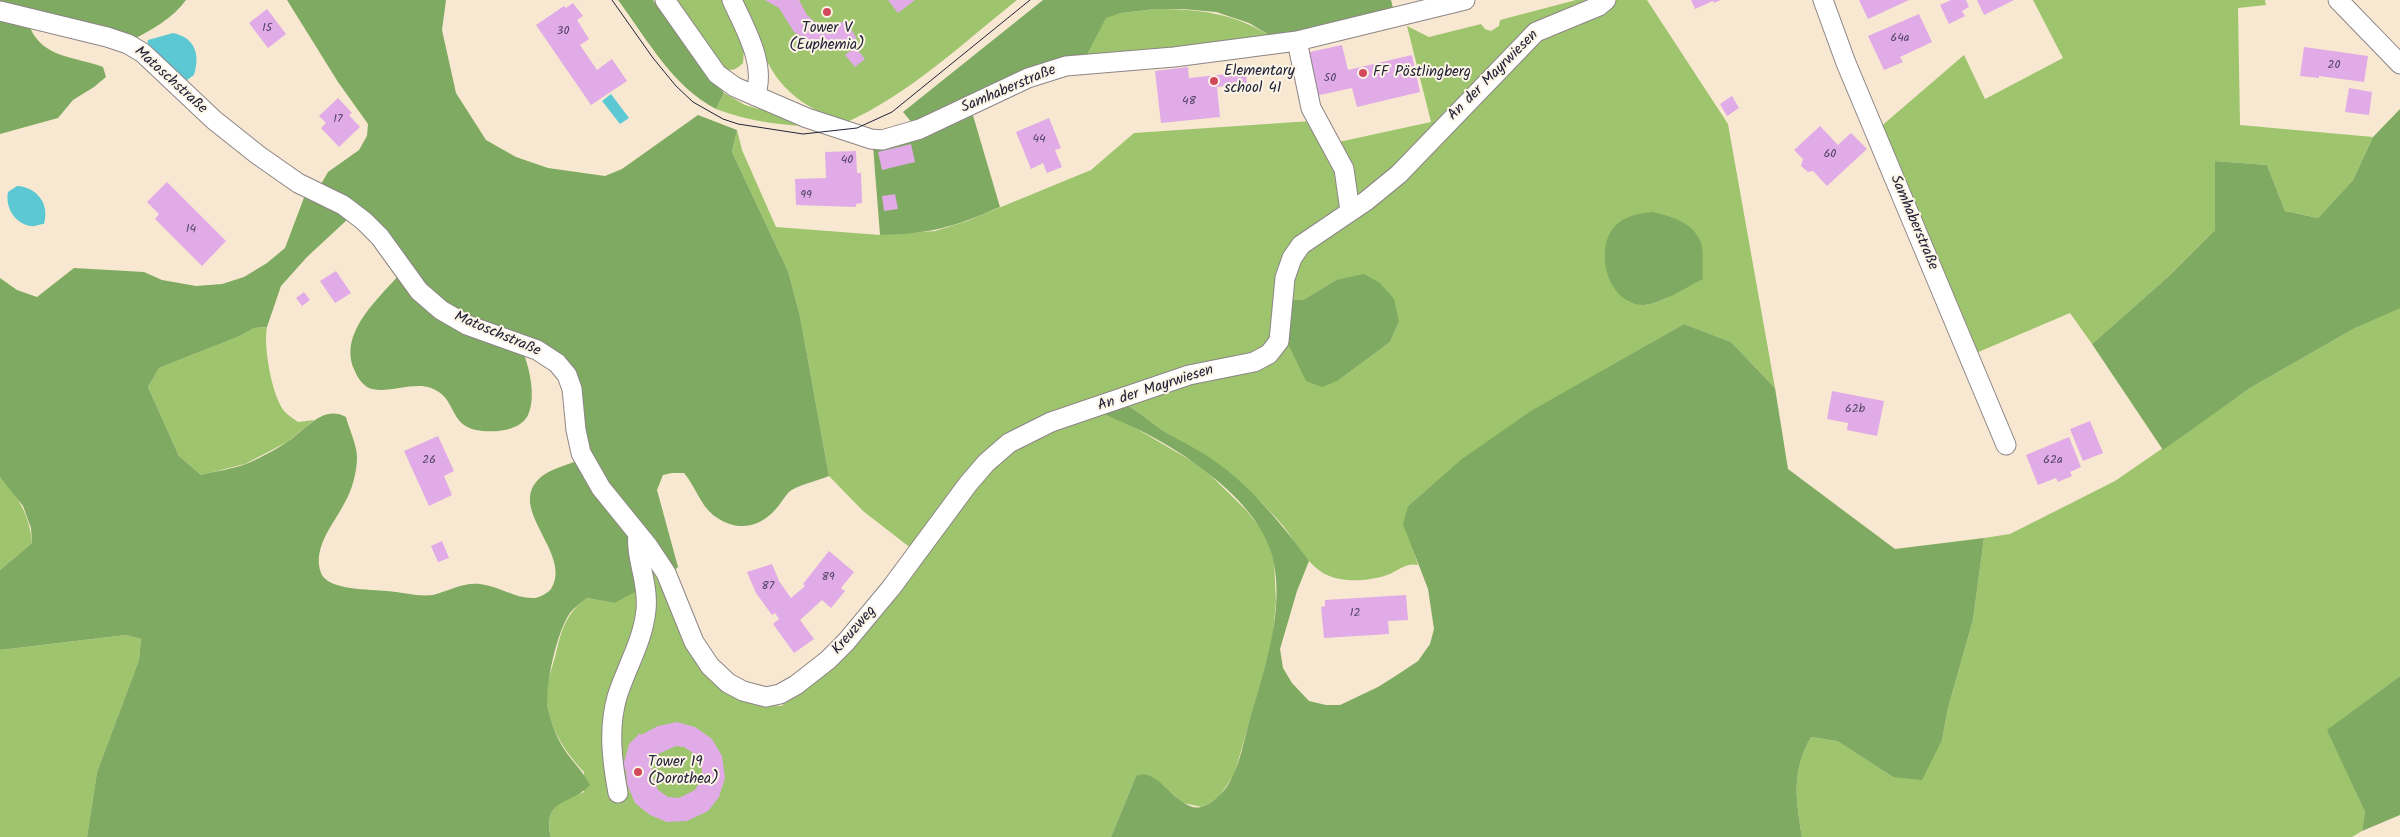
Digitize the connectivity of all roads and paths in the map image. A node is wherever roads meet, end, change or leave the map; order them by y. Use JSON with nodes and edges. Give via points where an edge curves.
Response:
{"nodes":[{"id":1,"x":665,"y":0,"type":"edge"},
{"id":2,"x":732,"y":0,"type":"edge"},
{"id":3,"x":1465,"y":0,"type":"edge"},
{"id":4,"x":1606,"y":0,"type":"edge"},
{"id":5,"x":1823,"y":0,"type":"edge"},
{"id":6,"x":2338,"y":0,"type":"edge"},
{"id":7,"x":0,"y":11,"type":"edge"},
{"id":8,"x":1297,"y":42,"type":"junction"},
{"id":9,"x":2400,"y":64,"type":"edge"},
{"id":10,"x":755,"y":96,"type":"junction"},
{"id":11,"x":1350,"y":211,"type":"junction"},
{"id":12,"x":1963,"y":346,"type":"junction"},
{"id":13,"x":1960,"y":377,"type":"dead end"},
{"id":14,"x":2006,"y":445,"type":"dead end"},
{"id":15,"x":638,"y":532,"type":"junction"},
{"id":16,"x":920,"y":549,"type":"joint"},
{"id":17,"x":775,"y":696,"type":"joint"},
{"id":18,"x":618,"y":793,"type":"dead end"}],
"edges":[{"from":1,"to":10,"type":"street","name":"Samhaberstraße","via":[[717,74]]},
{"from":2,"to":10,"type":"street","via":[[753,48],[759,72]]},
{"from":3,"to":8,"type":"street","name":"Samhaberstraße"},
{"from":4,"to":11,"type":"street","name":"An der Mayrwiesen","via":[[1599,6],[1546,26],[1531,37],[1398,174]]},
{"from":5,"to":12,"type":"street","name":"Samhaberstraße"},
{"from":6,"to":9,"type":"street"},
{"from":7,"to":15,"type":"street","name":"Matoschstraße","via":[[107,37],[143,53],[214,120],[258,155],[364,220],[419,291],[440,310],[467,325],[536,350],[557,363],[568,375],[572,389],[581,453],[601,488]]},
{"from":8,"to":10,"type":"street","name":"Samhaberstraße","via":[[1066,66],[1028,78],[920,129],[882,140],[825,124]]},
{"from":8,"to":11,"type":"street","via":[[1311,108],[1344,169]]},
{"from":11,"to":16,"type":"street","name":"An der Mayrwiesen","via":[[1307,240],[1292,258],[1282,291],[1279,341],[1265,357],[1189,375],[1046,424],[1021,436],[986,463]]},
{"from":12,"to":13,"type":"street"},
{"from":12,"to":14,"type":"street","name":"Samhaberstraße"},
{"from":15,"to":17,"type":"street","name":"Matoschstraße","via":[[666,573],[694,642],[710,666],[728,683],[743,691],[761,697]]},
{"from":15,"to":18,"type":"street","via":[[646,583],[646,609],[639,641],[614,710],[612,740]]},
{"from":16,"to":17,"type":"street","name":"Kreuzweg","via":[[877,606],[836,652],[807,678]]}]}
